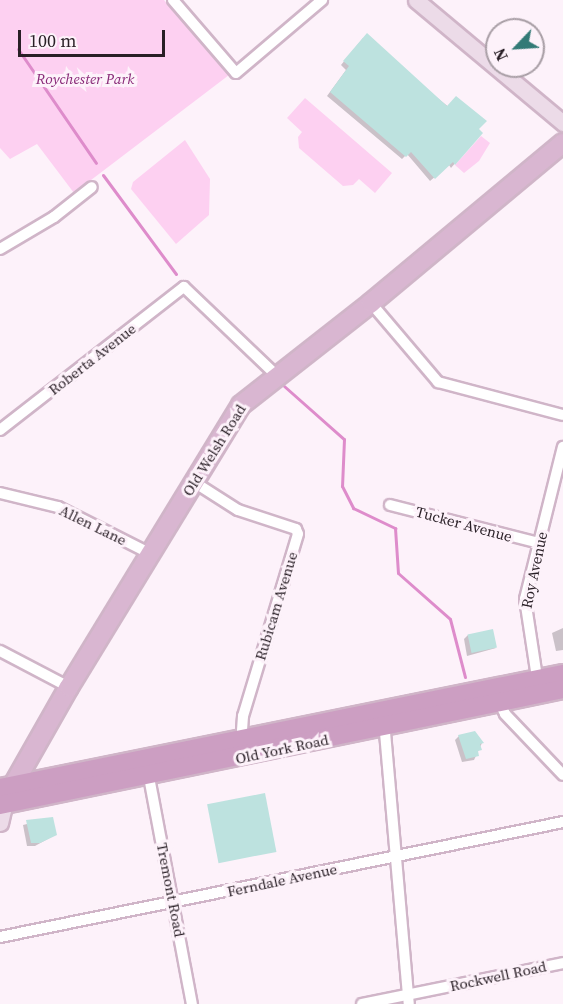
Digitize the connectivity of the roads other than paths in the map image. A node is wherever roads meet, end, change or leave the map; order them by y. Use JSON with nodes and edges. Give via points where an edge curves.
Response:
{"nodes":[{"id":1,"x":173,"y":0,"type":"edge"},
{"id":2,"x":322,"y":0,"type":"edge"},
{"id":3,"x":416,"y":0,"type":"edge"},
{"id":4,"x":563,"y":123,"type":"edge"},
{"id":5,"x":563,"y":143,"type":"edge"},
{"id":6,"x":92,"y":188,"type":"dead end"},
{"id":7,"x":0,"y":249,"type":"edge"},
{"id":8,"x":371,"y":303,"type":"junction"},
{"id":9,"x":277,"y":376,"type":"junction"},
{"id":10,"x":563,"y":415,"type":"edge"},
{"id":11,"x":0,"y":430,"type":"edge"},
{"id":12,"x":563,"y":447,"type":"edge"},
{"id":13,"x":194,"y":482,"type":"junction"},
{"id":14,"x":0,"y":494,"type":"edge"},
{"id":15,"x":390,"y":505,"type":"dead end"},
{"id":16,"x":539,"y":543,"type":"junction"},
{"id":17,"x":149,"y":553,"type":"junction"},
{"id":18,"x":0,"y":651,"type":"edge"},
{"id":19,"x":563,"y":674,"type":"edge"},
{"id":20,"x":538,"y":686,"type":"junction"},
{"id":21,"x":69,"y":687,"type":"junction"},
{"id":22,"x":563,"y":689,"type":"edge"},
{"id":23,"x":498,"y":702,"type":"junction"},
{"id":24,"x":384,"y":720,"type":"junction"},
{"id":25,"x":241,"y":748,"type":"junction"},
{"id":26,"x":563,"y":775,"type":"edge"},
{"id":27,"x":149,"y":777,"type":"junction"},
{"id":28,"x":4,"y":796,"type":"edge"},
{"id":29,"x":563,"y":822,"type":"edge"},
{"id":30,"x":0,"y":823,"type":"edge"},
{"id":31,"x":398,"y":855,"type":"junction"},
{"id":32,"x":174,"y":902,"type":"junction"},
{"id":33,"x":0,"y":937,"type":"edge"},
{"id":34,"x":563,"y":963,"type":"edge"},
{"id":35,"x":409,"y":999,"type":"edge"},
{"id":36,"x":192,"y":1004,"type":"edge"},
{"id":37,"x":362,"y":1004,"type":"edge"}],
"edges":[{"from":1,"to":2,"type":"street","via":[[236,73]]},
{"from":3,"to":4,"type":"main road"},
{"from":5,"to":8,"type":"main road","name":"Old Welsh Road"},
{"from":6,"to":7,"type":"street","via":[[54,217]]},
{"from":8,"to":9,"type":"main road","name":"Old Welsh Road"},
{"from":8,"to":10,"type":"street","via":[[438,382]]},
{"from":9,"to":11,"type":"street","name":"Roberta Avenue","via":[[183,287]]},
{"from":9,"to":13,"type":"main road","name":"Old Welsh Road","via":[[241,405]]},
{"from":12,"to":16,"type":"street","name":"Roy Avenue"},
{"from":13,"to":17,"type":"main road","name":"Old Welsh Road"},
{"from":13,"to":25,"type":"street","name":"Rubicam Avenue","via":[[238,510],[296,529],[298,534],[243,716]]},
{"from":14,"to":17,"type":"street","name":"Allen Lane","via":[[58,507]]},
{"from":15,"to":16,"type":"street","name":"Tucker Avenue"},
{"from":16,"to":20,"type":"street","name":"Roy Avenue","via":[[525,606]]},
{"from":17,"to":21,"type":"main road","name":"Old Welsh Road"},
{"from":18,"to":21,"type":"street"},
{"from":19,"to":20,"type":"highway","name":"Old York Road"},
{"from":20,"to":22,"type":"highway","name":"Old York Road"},
{"from":20,"to":23,"type":"highway","name":"Old York Road"},
{"from":20,"to":24,"type":"highway","name":"Old York Road"},
{"from":21,"to":28,"type":"main road","name":"Old Welsh Road"},
{"from":23,"to":24,"type":"highway","name":"Old York Road"},
{"from":23,"to":26,"type":"street"},
{"from":24,"to":25,"type":"highway","name":"Old York Road"},
{"from":24,"to":31,"type":"street"},
{"from":25,"to":27,"type":"highway","name":"Old York Road"},
{"from":25,"to":28,"type":"highway","name":"Old York Road"},
{"from":27,"to":28,"type":"highway","name":"Old York Road"},
{"from":27,"to":32,"type":"street","name":"Tremont Road"},
{"from":28,"to":30,"type":"main road","name":"Old Welsh Road"},
{"from":29,"to":31,"type":"street","name":"Ferndale Avenue"},
{"from":31,"to":32,"type":"street","name":"Ferndale Avenue"},
{"from":31,"to":35,"type":"street"},
{"from":32,"to":33,"type":"street","name":"Ferndale Avenue"},
{"from":32,"to":36,"type":"street","name":"Tremont Road"},
{"from":34,"to":35,"type":"street","name":"Rockwell Road"},
{"from":35,"to":37,"type":"street","name":"Rockwell Road"}]}
